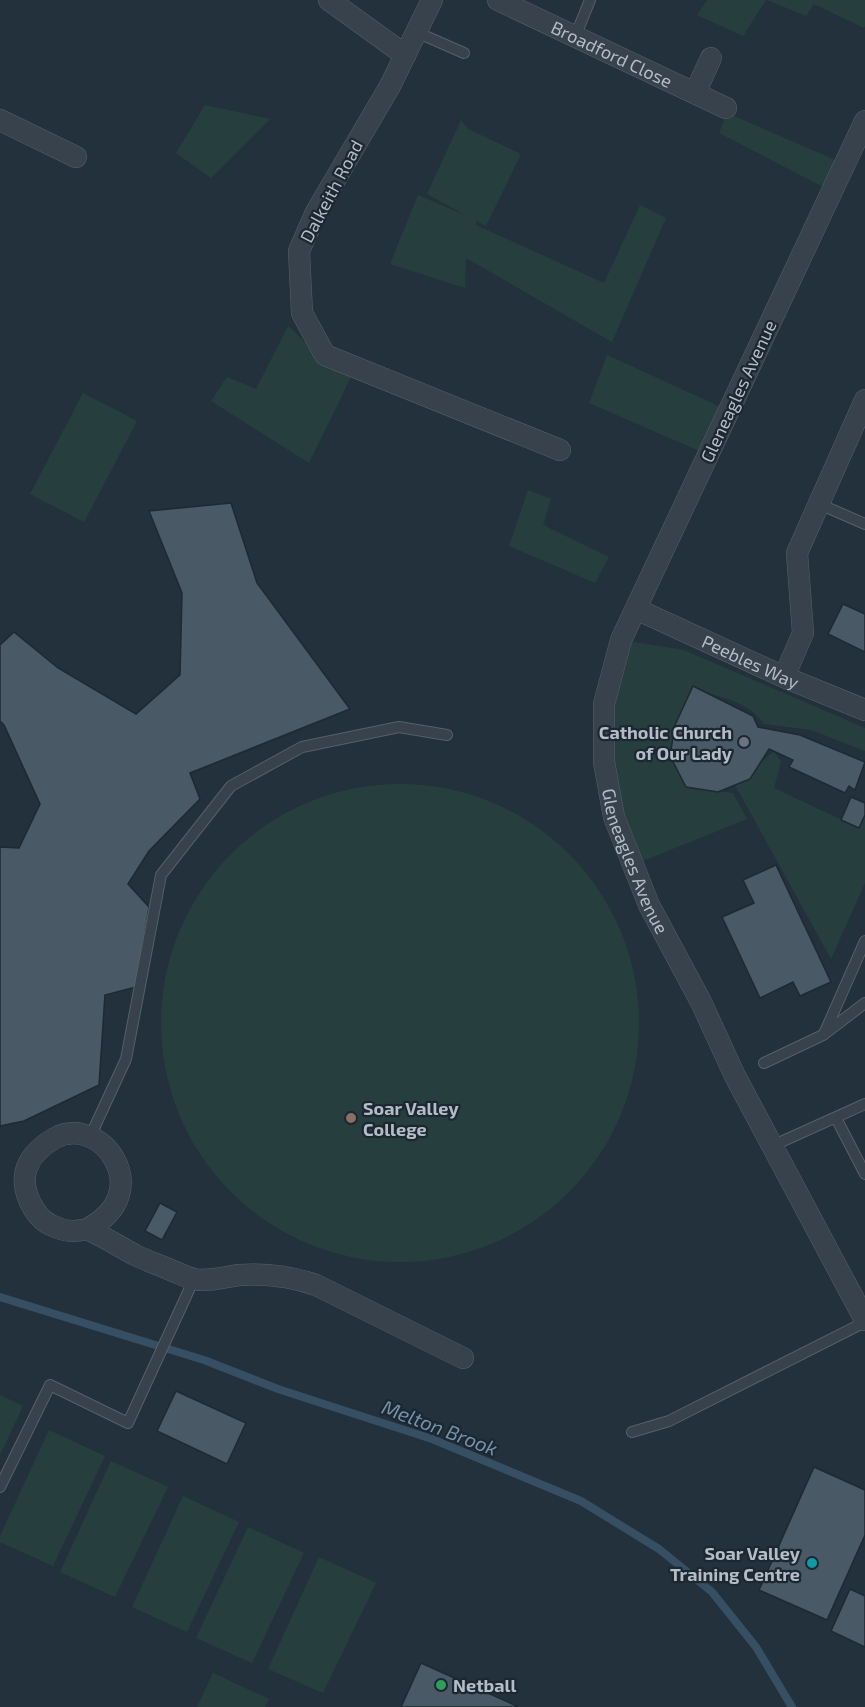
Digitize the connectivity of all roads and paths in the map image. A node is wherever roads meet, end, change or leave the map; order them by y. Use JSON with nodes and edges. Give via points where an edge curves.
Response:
{"nodes":[{"id":1,"x":330,"y":0,"type":"edge"},
{"id":2,"x":432,"y":0,"type":"edge"},
{"id":3,"x":590,"y":0,"type":"edge"},
{"id":4,"x":503,"y":1,"type":"edge"},
{"id":5,"x":416,"y":32,"type":"junction"},
{"id":6,"x":575,"y":37,"type":"junction"},
{"id":7,"x":464,"y":53,"type":"dead end"},
{"id":8,"x":405,"y":55,"type":"junction"},
{"id":9,"x":711,"y":58,"type":"dead end"},
{"id":10,"x":695,"y":93,"type":"junction"},
{"id":11,"x":726,"y":108,"type":"dead end"},
{"id":12,"x":0,"y":120,"type":"edge"},
{"id":13,"x":865,"y":121,"type":"edge"},
{"id":14,"x":76,"y":157,"type":"dead end"},
{"id":15,"x":865,"y":400,"type":"edge"},
{"id":16,"x":560,"y":450,"type":"dead end"},
{"id":17,"x":819,"y":504,"type":"junction"},
{"id":18,"x":865,"y":524,"type":"edge"},
{"id":19,"x":636,"y":609,"type":"junction"},
{"id":20,"x":784,"y":677,"type":"junction"},
{"id":21,"x":865,"y":710,"type":"edge"},
{"id":22,"x":447,"y":735,"type":"dead end"},
{"id":23,"x":865,"y":941,"type":"edge"},
{"id":24,"x":865,"y":1003,"type":"edge"},
{"id":25,"x":823,"y":1035,"type":"junction"},
{"id":26,"x":764,"y":1063,"type":"dead end"},
{"id":27,"x":865,"y":1104,"type":"edge"},
{"id":28,"x":836,"y":1118,"type":"junction"},
{"id":29,"x":90,"y":1137,"type":"junction"},
{"id":30,"x":772,"y":1146,"type":"junction"},
{"id":31,"x":865,"y":1174,"type":"edge"},
{"id":32,"x":87,"y":1229,"type":"junction"},
{"id":33,"x":194,"y":1279,"type":"junction"},
{"id":34,"x":865,"y":1321,"type":"edge"},
{"id":35,"x":463,"y":1358,"type":"dead end"},
{"id":36,"x":632,"y":1432,"type":"dead end"},
{"id":37,"x":0,"y":1487,"type":"edge"}],
"edges":[{"from":1,"to":8,"type":"street"},
{"from":2,"to":5,"type":"street","name":"Dalkeith Road"},
{"from":3,"to":6,"type":"lane"},
{"from":4,"to":6,"type":"street","name":"Broadford Close"},
{"from":5,"to":7,"type":"lane"},
{"from":5,"to":8,"type":"street","name":"Dalkeith Road"},
{"from":6,"to":10,"type":"street","name":"Broadford Close"},
{"from":8,"to":16,"type":"street","name":"Dalkeith Road","via":[[316,212],[299,251],[302,313],[326,355]]},
{"from":9,"to":10,"type":"street"},
{"from":10,"to":11,"type":"street","name":"Broadford Close"},
{"from":12,"to":14,"type":"street"},
{"from":13,"to":19,"type":"street","name":"Gleneagles Avenue"},
{"from":15,"to":17,"type":"street"},
{"from":17,"to":18,"type":"lane"},
{"from":17,"to":20,"type":"street","via":[[797,553],[803,633]]},
{"from":19,"to":20,"type":"street","name":"Peebles Way"},
{"from":19,"to":30,"type":"street","name":"Gleneagles Avenue","via":[[621,640],[604,704],[604,762],[614,817],[650,905]]},
{"from":20,"to":21,"type":"street","name":"Peebles Way"},
{"from":22,"to":29,"type":"lane","via":[[399,727],[302,747],[231,786],[161,875],[126,1059]]},
{"from":23,"to":25,"type":"lane"},
{"from":24,"to":25,"type":"lane"},
{"from":25,"to":26,"type":"lane"},
{"from":27,"to":28,"type":"lane"},
{"from":28,"to":30,"type":"lane"},
{"from":28,"to":31,"type":"lane"},
{"from":29,"to":32,"type":"street","via":[[113,1155],[120,1171],[120,1193],[114,1208]]},
{"from":29,"to":32,"type":"street","via":[[58,1136],[39,1148],[25,1175],[25,1191],[36,1214],[49,1225],[71,1231]]},
{"from":30,"to":34,"type":"street","name":"Gleneagles Avenue"},
{"from":32,"to":33,"type":"street"},
{"from":33,"to":35,"type":"street","via":[[268,1274],[294,1277]]},
{"from":33,"to":37,"type":"lane","via":[[128,1423],[50,1385]]},
{"from":34,"to":36,"type":"lane","via":[[669,1422]]}]}
